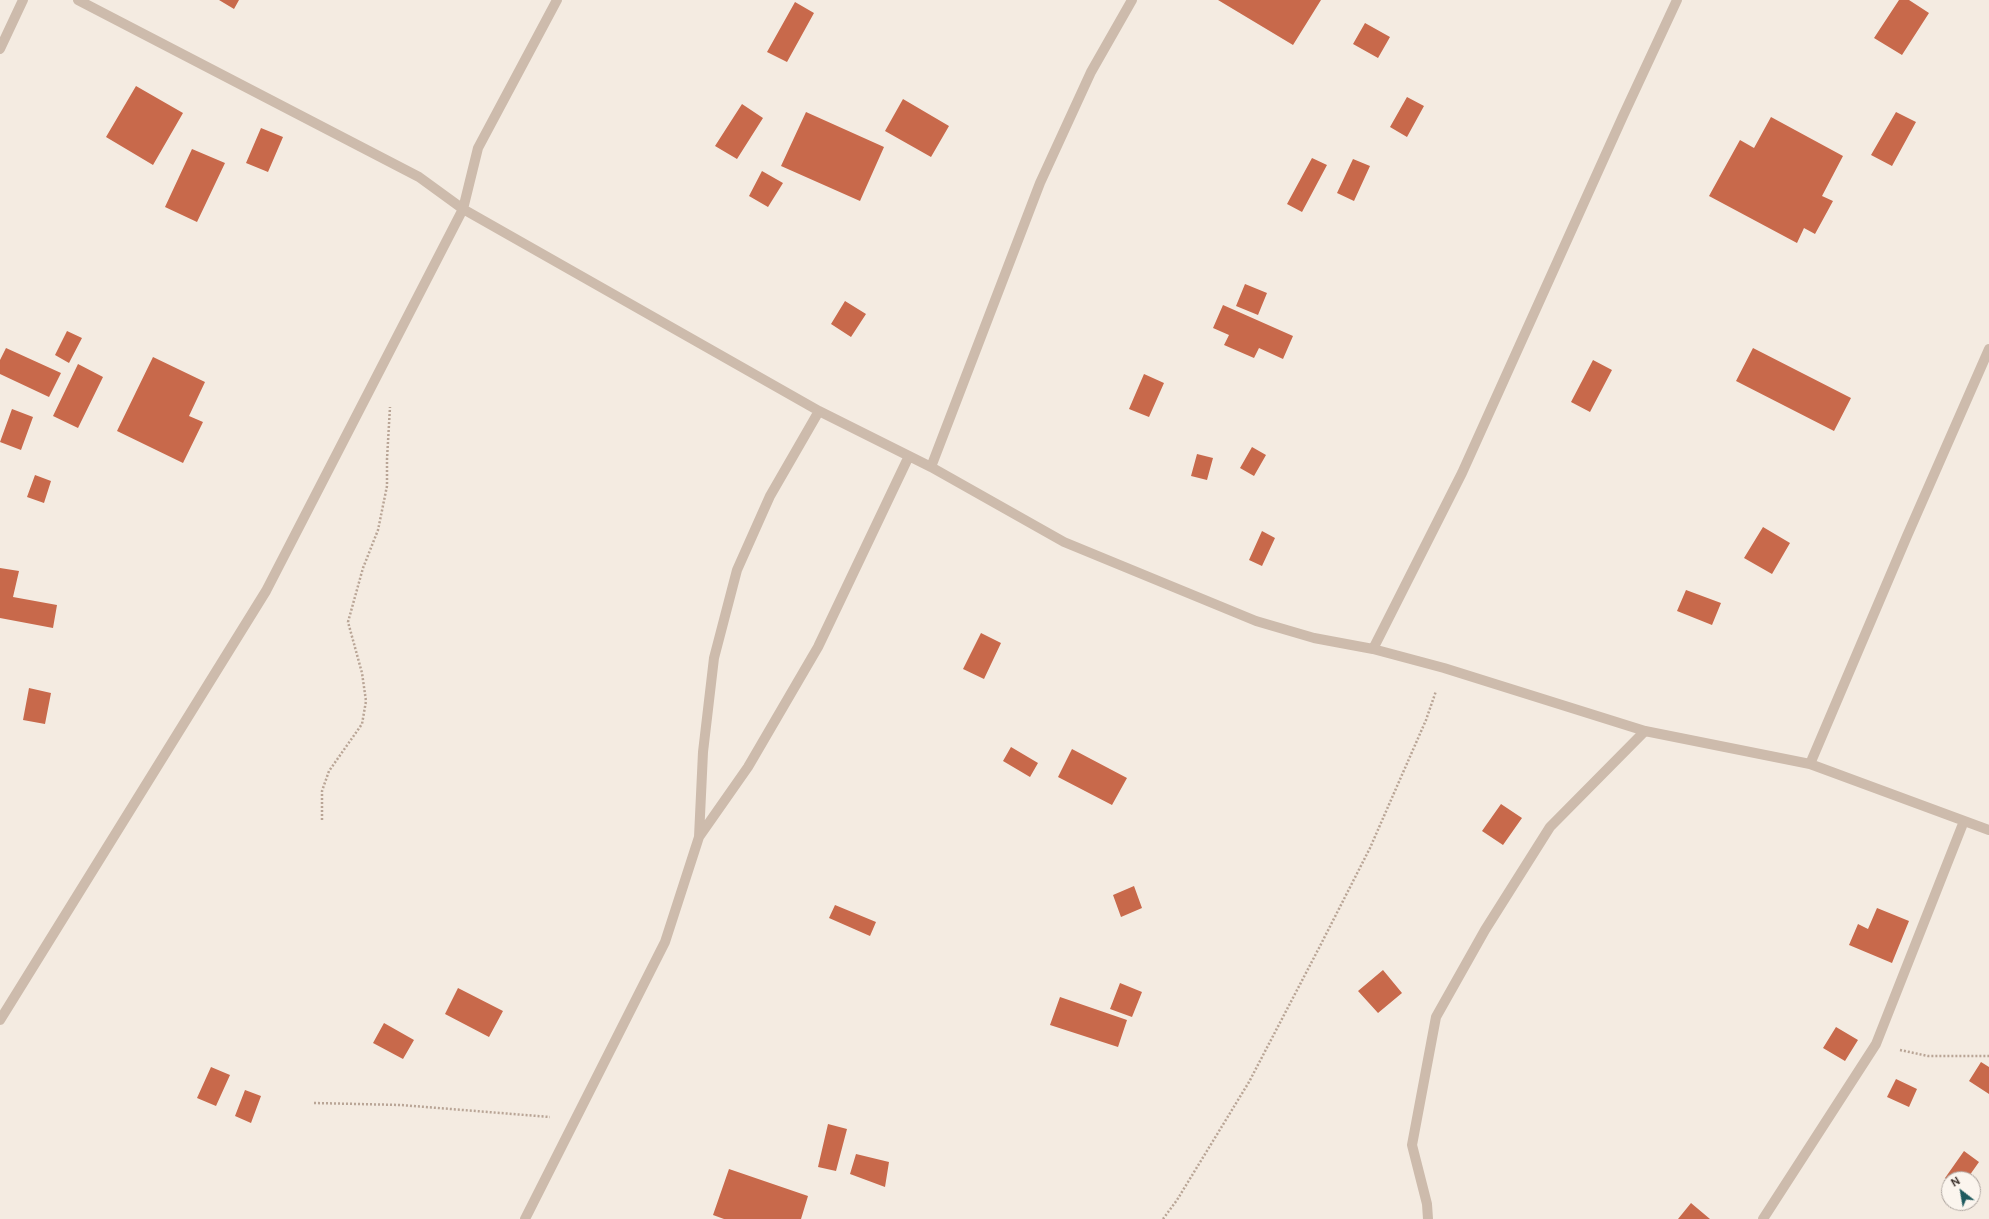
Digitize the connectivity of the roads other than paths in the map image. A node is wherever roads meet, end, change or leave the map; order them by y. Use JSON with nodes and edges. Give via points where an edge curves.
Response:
{"nodes":[{"id":1,"x":23,"y":0,"type":"edge"},
{"id":2,"x":78,"y":0,"type":"edge"},
{"id":3,"x":557,"y":0,"type":"edge"},
{"id":4,"x":1132,"y":0,"type":"edge"},
{"id":5,"x":1677,"y":0,"type":"edge"},
{"id":6,"x":0,"y":49,"type":"edge"},
{"id":7,"x":463,"y":209,"type":"junction"},
{"id":8,"x":1989,"y":349,"type":"edge"},
{"id":9,"x":819,"y":411,"type":"junction"},
{"id":10,"x":909,"y":456,"type":"junction"},
{"id":11,"x":931,"y":467,"type":"junction"},
{"id":12,"x":1373,"y":649,"type":"junction"},
{"id":13,"x":1645,"y":731,"type":"junction"},
{"id":14,"x":1810,"y":764,"type":"junction"},
{"id":15,"x":1964,"y":821,"type":"junction"},
{"id":16,"x":1989,"y":830,"type":"edge"},
{"id":17,"x":699,"y":836,"type":"junction"},
{"id":18,"x":0,"y":1020,"type":"edge"},
{"id":19,"x":525,"y":1219,"type":"edge"},
{"id":20,"x":1428,"y":1219,"type":"edge"},
{"id":21,"x":1763,"y":1219,"type":"edge"}],
"edges":[{"from":1,"to":6,"type":"street"},
{"from":2,"to":7,"type":"street","via":[[419,177]]},
{"from":3,"to":7,"type":"street","via":[[478,148]]},
{"from":4,"to":11,"type":"street","via":[[1091,72],[1040,183]]},
{"from":5,"to":12,"type":"street","via":[[1462,473]]},
{"from":7,"to":9,"type":"street"},
{"from":7,"to":18,"type":"street","via":[[266,591]]},
{"from":8,"to":14,"type":"street"},
{"from":9,"to":10,"type":"street"},
{"from":9,"to":17,"type":"street","via":[[770,496],[737,570],[714,658],[703,752]]},
{"from":10,"to":11,"type":"street"},
{"from":10,"to":17,"type":"street","via":[[818,647],[748,767]]},
{"from":11,"to":12,"type":"street","via":[[1064,542],[1256,621],[1314,638]]},
{"from":12,"to":13,"type":"street","via":[[1444,668]]},
{"from":13,"to":14,"type":"street"},
{"from":13,"to":20,"type":"street","via":[[1550,827],[1485,930],[1436,1017],[1412,1145],[1427,1204]]},
{"from":14,"to":15,"type":"street"},
{"from":15,"to":16,"type":"street"},
{"from":15,"to":21,"type":"street","via":[[1876,1044]]},
{"from":17,"to":19,"type":"street","via":[[665,942]]}]}
